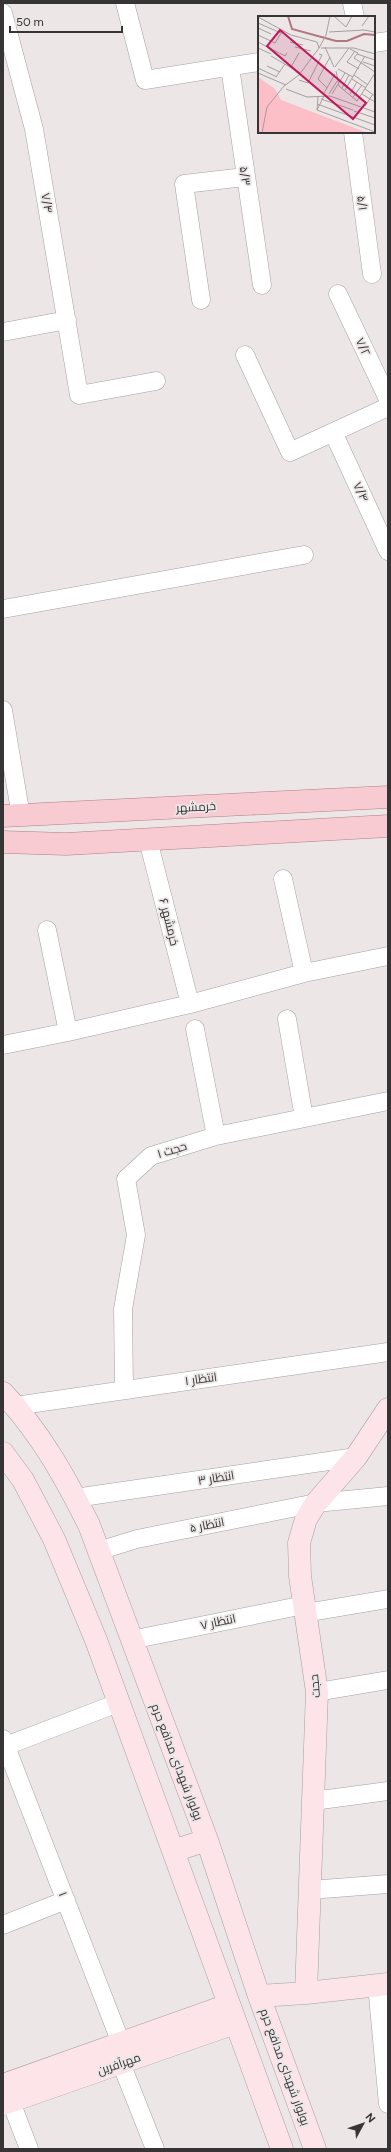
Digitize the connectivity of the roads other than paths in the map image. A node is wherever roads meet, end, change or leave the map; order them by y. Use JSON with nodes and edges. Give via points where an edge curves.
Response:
{"nodes":[{"id":1,"x":125,"y":3,"type":"edge"},
{"id":2,"x":352,"y":3,"type":"edge"},
{"id":3,"x":3,"y":13,"type":"edge"},
{"id":4,"x":355,"y":16,"type":"edge"},
{"id":5,"x":388,"y":41,"type":"edge"},
{"id":6,"x":375,"y":43,"type":"edge"},
{"id":7,"x":258,"y":62,"type":"edge"},
{"id":8,"x":230,"y":67,"type":"junction"},
{"id":9,"x":353,"y":133,"type":"edge"},
{"id":10,"x":246,"y":177,"type":"junction"},
{"id":11,"x":372,"y":274,"type":"dead end"},
{"id":12,"x":262,"y":285,"type":"dead end"},
{"id":13,"x":338,"y":294,"type":"dead end"},
{"id":14,"x":201,"y":300,"type":"dead end"},
{"id":15,"x":67,"y":320,"type":"junction"},
{"id":16,"x":3,"y":332,"type":"edge"},
{"id":17,"x":245,"y":355,"type":"dead end"},
{"id":18,"x":156,"y":381,"type":"dead end"},
{"id":19,"x":388,"y":399,"type":"edge"},
{"id":20,"x":388,"y":407,"type":"edge"},
{"id":21,"x":333,"y":432,"type":"junction"},
{"id":22,"x":388,"y":551,"type":"edge"},
{"id":23,"x":304,"y":555,"type":"dead end"},
{"id":24,"x":3,"y":608,"type":"edge"},
{"id":25,"x":3,"y":710,"type":"edge"},
{"id":26,"x":388,"y":797,"type":"edge"},
{"id":27,"x":364,"y":798,"type":"junction"},
{"id":28,"x":12,"y":816,"type":"edge"},
{"id":29,"x":388,"y":826,"type":"edge"},
{"id":30,"x":367,"y":827,"type":"junction"},
{"id":31,"x":148,"y":840,"type":"junction"},
{"id":32,"x":3,"y":842,"type":"edge"},
{"id":33,"x":283,"y":879,"type":"dead end"},
{"id":34,"x":47,"y":930,"type":"dead end"},
{"id":35,"x":388,"y":956,"type":"edge"},
{"id":36,"x":304,"y":973,"type":"junction"},
{"id":37,"x":190,"y":1004,"type":"junction"},
{"id":38,"x":287,"y":1019,"type":"dead end"},
{"id":39,"x":195,"y":1029,"type":"dead end"},
{"id":40,"x":68,"y":1032,"type":"junction"},
{"id":41,"x":3,"y":1045,"type":"edge"},
{"id":42,"x":388,"y":1101,"type":"edge"},
{"id":43,"x":304,"y":1118,"type":"junction"},
{"id":44,"x":216,"y":1136,"type":"junction"},
{"id":45,"x":388,"y":1352,"type":"edge"},
{"id":46,"x":124,"y":1390,"type":"junction"},
{"id":47,"x":9,"y":1399,"type":"edge"},
{"id":48,"x":387,"y":1413,"type":"edge"},
{"id":49,"x":356,"y":1456,"type":"junction"},
{"id":50,"x":7,"y":1462,"type":"edge"},
{"id":51,"x":388,"y":1496,"type":"edge"},
{"id":52,"x":75,"y":1498,"type":"junction"},
{"id":53,"x":316,"y":1503,"type":"junction"},
{"id":54,"x":98,"y":1551,"type":"junction"},
{"id":55,"x":388,"y":1599,"type":"edge"},
{"id":56,"x":305,"y":1609,"type":"junction"},
{"id":57,"x":131,"y":1640,"type":"junction"},
{"id":58,"x":388,"y":1680,"type":"edge"},
{"id":59,"x":317,"y":1692,"type":"junction"},
{"id":60,"x":118,"y":1703,"type":"junction"},
{"id":61,"x":4,"y":1744,"type":"edge"},
{"id":62,"x":388,"y":1791,"type":"edge"},
{"id":63,"x":313,"y":1801,"type":"junction"},
{"id":64,"x":207,"y":1840,"type":"junction"},
{"id":65,"x":173,"y":1851,"type":"junction"},
{"id":66,"x":388,"y":1884,"type":"edge"},
{"id":67,"x":310,"y":1890,"type":"junction"},
{"id":68,"x":66,"y":1900,"type":"junction"},
{"id":69,"x":3,"y":1925,"type":"edge"},
{"id":70,"x":382,"y":1984,"type":"edge"},
{"id":71,"x":306,"y":1993,"type":"junction"},
{"id":72,"x":259,"y":1996,"type":"junction"},
{"id":73,"x":226,"y":2016,"type":"junction"},
{"id":74,"x":121,"y":2053,"type":"junction"},
{"id":75,"x":5,"y":2091,"type":"edge"},
{"id":76,"x":388,"y":2104,"type":"edge"},
{"id":77,"x":29,"y":2149,"type":"edge"},
{"id":78,"x":155,"y":2149,"type":"edge"},
{"id":79,"x":282,"y":2149,"type":"edge"},
{"id":80,"x":315,"y":2149,"type":"edge"}],
"edges":[{"from":1,"to":8,"type":"street","via":[[145,80]]},
{"from":2,"to":4,"type":"street"},
{"from":3,"to":15,"type":"street","name":"۷/۴","via":[[34,130]]},
{"from":5,"to":6,"type":"street"},
{"from":7,"to":8,"type":"street"},
{"from":8,"to":10,"type":"street","name":"۵/۳"},
{"from":9,"to":11,"type":"street","name":"۵/۱"},
{"from":10,"to":12,"type":"street","name":"۵/۳"},
{"from":10,"to":14,"type":"street","via":[[184,184]]},
{"from":13,"to":19,"type":"street","name":"۷/۲"},
{"from":15,"to":16,"type":"street"},
{"from":15,"to":18,"type":"street","name":"۷/۴","via":[[79,395]]},
{"from":17,"to":21,"type":"street","via":[[290,452]]},
{"from":20,"to":21,"type":"street"},
{"from":21,"to":22,"type":"street","name":"۷/۴"},
{"from":23,"to":24,"type":"street"},
{"from":25,"to":28,"type":"street"},
{"from":26,"to":27,"type":"main road","name":"خرمشهر"},
{"from":27,"to":28,"type":"main road","name":"خرمشهر"},
{"from":27,"to":30,"type":"main road"},
{"from":29,"to":30,"type":"main road"},
{"from":30,"to":31,"type":"main road"},
{"from":31,"to":32,"type":"main road","via":[[66,844]]},
{"from":31,"to":37,"type":"street","name":"خرمشهر ۶"},
{"from":33,"to":36,"type":"street"},
{"from":34,"to":40,"type":"street"},
{"from":35,"to":36,"type":"street"},
{"from":36,"to":37,"type":"street"},
{"from":37,"to":40,"type":"street"},
{"from":38,"to":43,"type":"street"},
{"from":39,"to":44,"type":"street"},
{"from":40,"to":41,"type":"street"},
{"from":42,"to":43,"type":"street","name":"حجت ۱"},
{"from":43,"to":44,"type":"street","name":"حجت ۱"},
{"from":44,"to":46,"type":"street","name":"حجت ۱","via":[[151,1156],[126,1179],[136,1235],[123,1310]]},
{"from":45,"to":46,"type":"street","name":"انتظار ۱"},
{"from":46,"to":47,"type":"street","name":"انتظار ۱"},
{"from":47,"to":52,"type":"main road","name":"بولوار شهدای مدافع حرم","via":[[50,1452]]},
{"from":48,"to":49,"type":"main road","name":"حجت"},
{"from":49,"to":52,"type":"street","name":"انتظار ۳"},
{"from":49,"to":53,"type":"main road","name":"حجت"},
{"from":50,"to":60,"type":"main road","via":[[23,1480],[54,1539],[96,1640]]},
{"from":51,"to":53,"type":"street","name":"انتظار ۵"},
{"from":52,"to":54,"type":"main road","name":"بولوار شهدای مدافع حرم","via":[[89,1525]]},
{"from":53,"to":54,"type":"street","name":"انتظار ۵","via":[[137,1539]]},
{"from":53,"to":56,"type":"main road","name":"حجت","via":[[306,1519],[298,1543]]},
{"from":54,"to":57,"type":"main road","name":"بولوار شهدای مدافع حرم"},
{"from":55,"to":56,"type":"street","name":"انتظار ۷"},
{"from":56,"to":57,"type":"street","name":"انتظار ۷"},
{"from":56,"to":59,"type":"main road","name":"حجت"},
{"from":57,"to":64,"type":"main road","name":"بولوار شهدای مدافع حرم"},
{"from":58,"to":59,"type":"street"},
{"from":59,"to":63,"type":"main road","name":"حجت"},
{"from":60,"to":61,"type":"street"},
{"from":60,"to":65,"type":"main road"},
{"from":61,"to":68,"type":"street","name":"۱"},
{"from":62,"to":63,"type":"street"},
{"from":63,"to":67,"type":"main road","name":"حجت"},
{"from":64,"to":65,"type":"main road"},
{"from":64,"to":72,"type":"main road","name":"بولوار شهدای مدافع حرم"},
{"from":65,"to":73,"type":"main road"},
{"from":66,"to":67,"type":"street"},
{"from":67,"to":71,"type":"main road","name":"حجت"},
{"from":68,"to":69,"type":"street"},
{"from":68,"to":74,"type":"street","name":"۱"},
{"from":70,"to":71,"type":"main road"},
{"from":70,"to":76,"type":"street"},
{"from":71,"to":72,"type":"main road"},
{"from":72,"to":80,"type":"main road","name":"بولوار شهدای مدافع حرم"},
{"from":73,"to":74,"type":"main road","name":"مهرآفرین"},
{"from":73,"to":79,"type":"main road"},
{"from":74,"to":75,"type":"main road","name":"مهرآفرین"},
{"from":74,"to":78,"type":"street","name":"۱"},
{"from":75,"to":77,"type":"street"}]}
